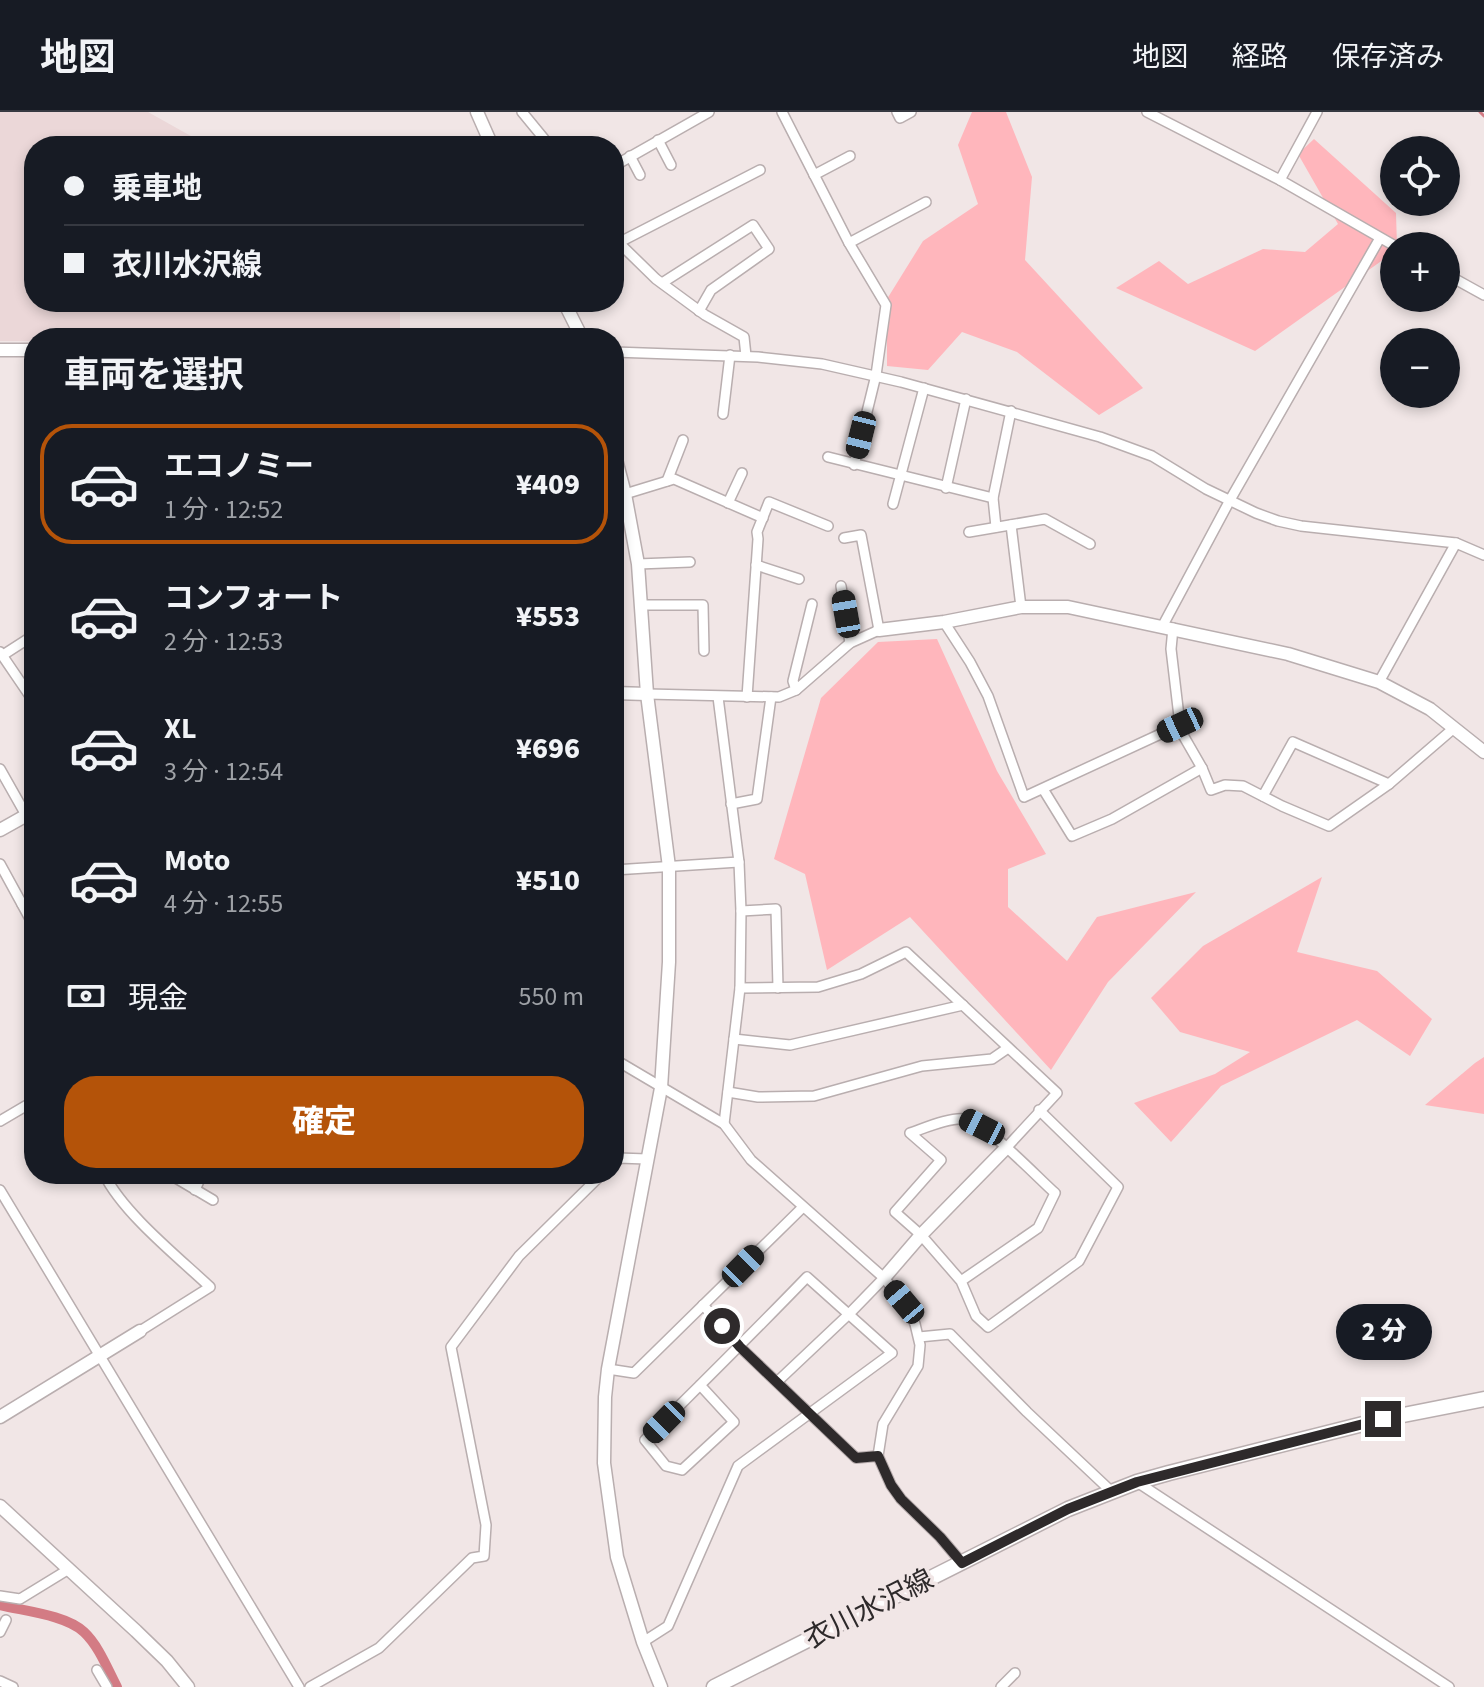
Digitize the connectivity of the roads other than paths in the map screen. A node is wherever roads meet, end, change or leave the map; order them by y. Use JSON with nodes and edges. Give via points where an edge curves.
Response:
{"nodes":[{"id":1,"x":477,"y":112,"type":"edge"},
{"id":2,"x":522,"y":112,"type":"edge"},
{"id":3,"x":709,"y":112,"type":"edge"},
{"id":4,"x":782,"y":112,"type":"edge"},
{"id":5,"x":897,"y":112,"type":"edge"},
{"id":6,"x":911,"y":112,"type":"edge"},
{"id":7,"x":1147,"y":112,"type":"edge"},
{"id":8,"x":1317,"y":112,"type":"edge"},
{"id":9,"x":687,"y":117,"type":"edge"},
{"id":10,"x":488,"y":136,"type":"edge"},
{"id":11,"x":542,"y":136,"type":"edge"},
{"id":12,"x":658,"y":140,"type":"junction"},
{"id":13,"x":630,"y":156,"type":"junction"},
{"id":14,"x":850,"y":156,"type":"dead end"},
{"id":15,"x":624,"y":160,"type":"edge"},
{"id":16,"x":671,"y":165,"type":"dead end"},
{"id":17,"x":760,"y":170,"type":"dead end"},
{"id":18,"x":640,"y":175,"type":"dead end"},
{"id":19,"x":814,"y":175,"type":"junction"},
{"id":20,"x":1280,"y":180,"type":"junction"},
{"id":21,"x":926,"y":202,"type":"dead end"},
{"id":22,"x":624,"y":236,"type":"edge"},
{"id":23,"x":1380,"y":238,"type":"joint"},
{"id":24,"x":849,"y":243,"type":"junction"},
{"id":25,"x":624,"y":247,"type":"edge"},
{"id":26,"x":1460,"y":282,"type":"edge"},
{"id":27,"x":662,"y":283,"type":"junction"},
{"id":28,"x":1484,"y":295,"type":"edge"},
{"id":29,"x":699,"y":311,"type":"junction"},
{"id":30,"x":0,"y":350,"type":"edge"},
{"id":31,"x":24,"y":350,"type":"edge"},
{"id":32,"x":624,"y":352,"type":"edge"},
{"id":33,"x":730,"y":355,"type":"junction"},
{"id":34,"x":746,"y":356,"type":"junction"},
{"id":35,"x":876,"y":375,"type":"junction"},
{"id":36,"x":924,"y":388,"type":"junction"},
{"id":37,"x":966,"y":399,"type":"junction"},
{"id":38,"x":1011,"y":411,"type":"junction"},
{"id":39,"x":723,"y":414,"type":"dead end"},
{"id":40,"x":683,"y":440,"type":"dead end"},
{"id":41,"x":828,"y":457,"type":"dead end"},
{"id":42,"x":854,"y":465,"type":"junction"},
{"id":43,"x":742,"y":473,"type":"dead end"},
{"id":44,"x":899,"y":476,"type":"junction"},
{"id":45,"x":667,"y":481,"type":"junction"},
{"id":46,"x":946,"y":488,"type":"junction"},
{"id":47,"x":624,"y":490,"type":"edge"},
{"id":48,"x":625,"y":494,"type":"junction"},
{"id":49,"x":993,"y":498,"type":"junction"},
{"id":50,"x":1230,"y":500,"type":"junction"},
{"id":51,"x":728,"y":503,"type":"junction"},
{"id":52,"x":893,"y":504,"type":"dead end"},
{"id":53,"x":763,"y":518,"type":"junction"},
{"id":54,"x":1011,"y":525,"type":"junction"},
{"id":55,"x":828,"y":526,"type":"dead end"},
{"id":56,"x":996,"y":527,"type":"junction"},
{"id":57,"x":969,"y":532,"type":"dead end"},
{"id":58,"x":844,"y":538,"type":"dead end"},
{"id":59,"x":1456,"y":543,"type":"junction"},
{"id":60,"x":1090,"y":544,"type":"dead end"},
{"id":61,"x":1484,"y":555,"type":"edge"},
{"id":62,"x":690,"y":562,"type":"dead end"},
{"id":63,"x":638,"y":564,"type":"junction"},
{"id":64,"x":756,"y":565,"type":"junction"},
{"id":65,"x":799,"y":579,"type":"dead end"},
{"id":66,"x":841,"y":586,"type":"dead end"},
{"id":67,"x":812,"y":604,"type":"dead end"},
{"id":68,"x":641,"y":605,"type":"junction"},
{"id":69,"x":1021,"y":607,"type":"junction"},
{"id":70,"x":944,"y":622,"type":"junction"},
{"id":71,"x":1168,"y":628,"type":"junction"},
{"id":72,"x":879,"y":630,"type":"junction"},
{"id":73,"x":24,"y":641,"type":"edge"},
{"id":74,"x":850,"y":643,"type":"junction"},
{"id":75,"x":704,"y":651,"type":"dead end"},
{"id":76,"x":1,"y":654,"type":"edge"},
{"id":77,"x":1379,"y":682,"type":"junction"},
{"id":78,"x":24,"y":687,"type":"edge"},
{"id":79,"x":796,"y":690,"type":"junction"},
{"id":80,"x":624,"y":693,"type":"edge"},
{"id":81,"x":647,"y":694,"type":"junction"},
{"id":82,"x":718,"y":697,"type":"junction"},
{"id":83,"x":747,"y":697,"type":"junction"},
{"id":84,"x":771,"y":697,"type":"junction"},
{"id":85,"x":1180,"y":725,"type":"junction"},
{"id":86,"x":1454,"y":728,"type":"junction"},
{"id":87,"x":1484,"y":752,"type":"edge"},
{"id":88,"x":1202,"y":768,"type":"junction"},
{"id":89,"x":0,"y":769,"type":"edge"},
{"id":90,"x":1389,"y":784,"type":"junction"},
{"id":91,"x":1043,"y":789,"type":"junction"},
{"id":92,"x":1263,"y":796,"type":"junction"},
{"id":93,"x":24,"y":804,"type":"edge"},
{"id":94,"x":731,"y":804,"type":"junction"},
{"id":95,"x":24,"y":816,"type":"edge"},
{"id":96,"x":0,"y":830,"type":"edge"},
{"id":97,"x":739,"y":862,"type":"junction"},
{"id":98,"x":0,"y":864,"type":"edge"},
{"id":99,"x":669,"y":867,"type":"junction"},
{"id":100,"x":624,"y":869,"type":"edge"},
{"id":101,"x":22,"y":904,"type":"joint"},
{"id":102,"x":24,"y":908,"type":"edge"},
{"id":103,"x":741,"y":911,"type":"junction"},
{"id":104,"x":740,"y":988,"type":"junction"},
{"id":105,"x":778,"y":988,"type":"junction"},
{"id":106,"x":963,"y":1005,"type":"junction"},
{"id":107,"x":734,"y":1039,"type":"junction"},
{"id":108,"x":1008,"y":1048,"type":"junction"},
{"id":109,"x":624,"y":1065,"type":"edge"},
{"id":110,"x":661,"y":1088,"type":"junction"},
{"id":111,"x":728,"y":1092,"type":"junction"},
{"id":112,"x":24,"y":1107,"type":"edge"},
{"id":113,"x":1039,"y":1110,"type":"junction"},
{"id":114,"x":0,"y":1121,"type":"edge"},
{"id":115,"x":724,"y":1124,"type":"junction"},
{"id":116,"x":1006,"y":1148,"type":"junction"},
{"id":117,"x":624,"y":1158,"type":"edge"},
{"id":118,"x":647,"y":1159,"type":"junction"},
{"id":119,"x":109,"y":1184,"type":"edge"},
{"id":120,"x":185,"y":1184,"type":"edge"},
{"id":121,"x":198,"y":1184,"type":"edge"},
{"id":122,"x":592,"y":1184,"type":"edge"},
{"id":123,"x":0,"y":1190,"type":"edge"},
{"id":124,"x":195,"y":1190,"type":"junction"},
{"id":125,"x":213,"y":1200,"type":"dead end"},
{"id":126,"x":802,"y":1208,"type":"junction"},
{"id":127,"x":921,"y":1235,"type":"junction"},
{"id":128,"x":884,"y":1278,"type":"junction"},
{"id":129,"x":961,"y":1281,"type":"junction"},
{"id":130,"x":703,"y":1305,"type":"junction"},
{"id":131,"x":849,"y":1314,"type":"junction"},
{"id":132,"x":140,"y":1331,"type":"joint"},
{"id":133,"x":919,"y":1337,"type":"junction"},
{"id":134,"x":740,"y":1347,"type":"junction"},
{"id":135,"x":99,"y":1357,"type":"junction"},
{"id":136,"x":608,"y":1369,"type":"junction"},
{"id":137,"x":778,"y":1381,"type":"junction"},
{"id":138,"x":700,"y":1385,"type":"junction"},
{"id":139,"x":1484,"y":1399,"type":"edge"},
{"id":140,"x":811,"y":1414,"type":"junction"},
{"id":141,"x":0,"y":1417,"type":"edge"},
{"id":142,"x":878,"y":1456,"type":"junction"},
{"id":143,"x":1137,"y":1482,"type":"junction"},
{"id":144,"x":1112,"y":1492,"type":"junction"},
{"id":145,"x":0,"y":1506,"type":"edge"},
{"id":146,"x":962,"y":1563,"type":"junction"},
{"id":147,"x":69,"y":1569,"type":"junction"},
{"id":148,"x":0,"y":1596,"type":"edge"},
{"id":149,"x":6,"y":1620,"type":"dead end"},
{"id":150,"x":0,"y":1632,"type":"edge"},
{"id":151,"x":643,"y":1642,"type":"junction"},
{"id":152,"x":97,"y":1670,"type":"dead end"},
{"id":153,"x":1015,"y":1673,"type":"dead end"},
{"id":154,"x":0,"y":1681,"type":"edge"},
{"id":155,"x":13,"y":1687,"type":"edge"},
{"id":156,"x":107,"y":1687,"type":"edge"},
{"id":157,"x":188,"y":1687,"type":"edge"},
{"id":158,"x":299,"y":1687,"type":"edge"},
{"id":159,"x":310,"y":1687,"type":"edge"},
{"id":160,"x":661,"y":1687,"type":"edge"},
{"id":161,"x":714,"y":1687,"type":"edge"},
{"id":162,"x":1001,"y":1687,"type":"edge"},
{"id":163,"x":1449,"y":1687,"type":"edge"}],
"edges":[{"from":1,"to":10,"type":"street"},
{"from":2,"to":11,"type":"street"},
{"from":3,"to":9,"type":"street"},
{"from":4,"to":19,"type":"street"},
{"from":5,"to":6,"type":"street","via":[[900,118]]},
{"from":7,"to":20,"type":"street"},
{"from":8,"to":20,"type":"street"},
{"from":9,"to":12,"type":"street"},
{"from":12,"to":13,"type":"street"},
{"from":12,"to":16,"type":"street"},
{"from":13,"to":15,"type":"street"},
{"from":13,"to":18,"type":"street"},
{"from":14,"to":19,"type":"street"},
{"from":17,"to":22,"type":"street"},
{"from":19,"to":24,"type":"street"},
{"from":20,"to":23,"type":"street"},
{"from":21,"to":24,"type":"street"},
{"from":23,"to":50,"type":"street"},
{"from":24,"to":35,"type":"street","via":[[886,305]]},
{"from":25,"to":27,"type":"street"},
{"from":26,"to":28,"type":"street"},
{"from":27,"to":29,"type":"street"},
{"from":27,"to":29,"type":"street","via":[[753,225],[769,249],[711,290]]},
{"from":29,"to":34,"type":"street","via":[[744,337]]},
{"from":30,"to":31,"type":"street"},
{"from":32,"to":33,"type":"street"},
{"from":33,"to":34,"type":"street"},
{"from":33,"to":39,"type":"street"},
{"from":34,"to":35,"type":"street"},
{"from":35,"to":36,"type":"street"},
{"from":35,"to":42,"type":"street"},
{"from":36,"to":37,"type":"street"},
{"from":36,"to":44,"type":"street"},
{"from":37,"to":38,"type":"street"},
{"from":37,"to":46,"type":"street"},
{"from":38,"to":49,"type":"street"},
{"from":38,"to":50,"type":"street","via":[[1152,456]]},
{"from":40,"to":45,"type":"street"},
{"from":41,"to":42,"type":"street"},
{"from":42,"to":44,"type":"street"},
{"from":43,"to":51,"type":"street"},
{"from":44,"to":46,"type":"street"},
{"from":44,"to":52,"type":"street"},
{"from":45,"to":48,"type":"street"},
{"from":45,"to":51,"type":"street","via":[[674,479]]},
{"from":46,"to":49,"type":"street"},
{"from":47,"to":48,"type":"street"},
{"from":48,"to":63,"type":"street"},
{"from":49,"to":56,"type":"street"},
{"from":50,"to":59,"type":"street","via":[[1301,526]]},
{"from":50,"to":71,"type":"street"},
{"from":51,"to":53,"type":"street"},
{"from":53,"to":55,"type":"street","via":[[769,502]]},
{"from":53,"to":64,"type":"street"},
{"from":54,"to":56,"type":"street"},
{"from":54,"to":60,"type":"street","via":[[1045,519]]},
{"from":54,"to":69,"type":"street"},
{"from":56,"to":57,"type":"street"},
{"from":58,"to":72,"type":"street","via":[[861,535]]},
{"from":59,"to":61,"type":"street"},
{"from":59,"to":77,"type":"street"},
{"from":62,"to":63,"type":"street"},
{"from":63,"to":68,"type":"street"},
{"from":64,"to":65,"type":"street"},
{"from":64,"to":83,"type":"street"},
{"from":66,"to":74,"type":"street"},
{"from":67,"to":79,"type":"street","via":[[793,681]]},
{"from":68,"to":75,"type":"street","via":[[703,605]]},
{"from":68,"to":81,"type":"street"},
{"from":69,"to":70,"type":"street"},
{"from":69,"to":71,"type":"street","via":[[1068,607]]},
{"from":70,"to":72,"type":"street"},
{"from":70,"to":91,"type":"street","via":[[988,696],[1024,797]]},
{"from":71,"to":77,"type":"street","via":[[1288,654]]},
{"from":71,"to":85,"type":"street"},
{"from":72,"to":74,"type":"street"},
{"from":73,"to":76,"type":"street"},
{"from":74,"to":79,"type":"street"},
{"from":76,"to":78,"type":"street"},
{"from":77,"to":86,"type":"street"},
{"from":79,"to":84,"type":"street"},
{"from":80,"to":81,"type":"street"},
{"from":81,"to":82,"type":"street"},
{"from":81,"to":99,"type":"street"},
{"from":82,"to":83,"type":"street"},
{"from":82,"to":94,"type":"street"},
{"from":83,"to":84,"type":"street"},
{"from":84,"to":94,"type":"street","via":[[757,799]]},
{"from":85,"to":88,"type":"street"},
{"from":85,"to":91,"type":"street"},
{"from":86,"to":87,"type":"street"},
{"from":86,"to":90,"type":"street"},
{"from":88,"to":91,"type":"street","via":[[1072,836]]},
{"from":88,"to":92,"type":"street","via":[[1211,790],[1243,786]]},
{"from":89,"to":93,"type":"street"},
{"from":90,"to":92,"type":"street","via":[[1329,826]]},
{"from":90,"to":92,"type":"street","via":[[1293,742]]},
{"from":94,"to":97,"type":"street"},
{"from":95,"to":96,"type":"street"},
{"from":97,"to":99,"type":"street"},
{"from":97,"to":103,"type":"street"},
{"from":98,"to":101,"type":"street"},
{"from":99,"to":100,"type":"street"},
{"from":99,"to":110,"type":"street"},
{"from":101,"to":102,"type":"street"},
{"from":103,"to":104,"type":"street"},
{"from":103,"to":105,"type":"street","via":[[776,909]]},
{"from":104,"to":105,"type":"street"},
{"from":104,"to":107,"type":"street"},
{"from":105,"to":106,"type":"street","via":[[818,987],[906,952]]},
{"from":106,"to":107,"type":"street","via":[[790,1045]]},
{"from":106,"to":108,"type":"street"},
{"from":107,"to":111,"type":"street"},
{"from":108,"to":111,"type":"street","via":[[992,1059],[922,1066],[814,1096]]},
{"from":108,"to":113,"type":"street","via":[[1057,1093]]},
{"from":109,"to":110,"type":"street"},
{"from":110,"to":115,"type":"street"},
{"from":110,"to":118,"type":"street"},
{"from":111,"to":115,"type":"street"},
{"from":112,"to":114,"type":"street"},
{"from":113,"to":116,"type":"street"},
{"from":113,"to":129,"type":"street","via":[[1118,1187],[1079,1261],[988,1327],[976,1316]]},
{"from":115,"to":126,"type":"street","via":[[751,1160]]},
{"from":116,"to":127,"type":"street"},
{"from":116,"to":127,"type":"street","via":[[966,1119],[910,1133],[941,1160],[895,1212]]},
{"from":116,"to":129,"type":"street","via":[[1055,1193],[1038,1228]]},
{"from":117,"to":118,"type":"street"},
{"from":118,"to":136,"type":"street"},
{"from":119,"to":132,"type":"street","via":[[210,1287]]},
{"from":120,"to":124,"type":"street"},
{"from":121,"to":124,"type":"street"},
{"from":122,"to":159,"type":"street","via":[[519,1256],[451,1347],[486,1525],[484,1556],[472,1558],[379,1648]]},
{"from":123,"to":135,"type":"street"},
{"from":124,"to":125,"type":"street"},
{"from":126,"to":128,"type":"street"},
{"from":126,"to":130,"type":"street"},
{"from":127,"to":128,"type":"street"},
{"from":127,"to":129,"type":"street"},
{"from":128,"to":131,"type":"street"},
{"from":128,"to":133,"type":"street","via":[[909,1309]]},
{"from":130,"to":134,"type":"street"},
{"from":130,"to":136,"type":"street","via":[[634,1373]]},
{"from":131,"to":134,"type":"street","via":[[807,1277]]},
{"from":131,"to":137,"type":"street"},
{"from":131,"to":140,"type":"street","via":[[892,1353]]},
{"from":132,"to":135,"type":"street"},
{"from":133,"to":142,"type":"street","via":[[918,1366],[883,1424]]},
{"from":133,"to":144,"type":"street","via":[[950,1334]]},
{"from":134,"to":137,"type":"street"},
{"from":134,"to":138,"type":"street"},
{"from":135,"to":141,"type":"street"},
{"from":135,"to":158,"type":"street"},
{"from":136,"to":151,"type":"street","via":[[604,1463],[617,1557]]},
{"from":137,"to":140,"type":"street"},
{"from":138,"to":138,"type":"street","via":[[645,1440],[666,1466],[682,1470],[734,1422]]},
{"from":139,"to":143,"type":"main road","name":"衣川水沢線","via":[[1383,1419]]},
{"from":140,"to":142,"type":"street","via":[[856,1458]]},
{"from":140,"to":151,"type":"street","via":[[738,1466],[668,1626]]},
{"from":142,"to":146,"type":"street","via":[[901,1499]]},
{"from":143,"to":144,"type":"main road","name":"衣川水沢線"},
{"from":143,"to":163,"type":"street"},
{"from":144,"to":146,"type":"main road","name":"衣川水沢線"},
{"from":145,"to":147,"type":"street"},
{"from":146,"to":161,"type":"main road","name":"衣川水沢線"},
{"from":147,"to":148,"type":"street","via":[[20,1599]]},
{"from":147,"to":157,"type":"street"},
{"from":149,"to":150,"type":"street"},
{"from":151,"to":160,"type":"street"},
{"from":152,"to":156,"type":"street"},
{"from":153,"to":162,"type":"street"},
{"from":154,"to":155,"type":"street"}]}
